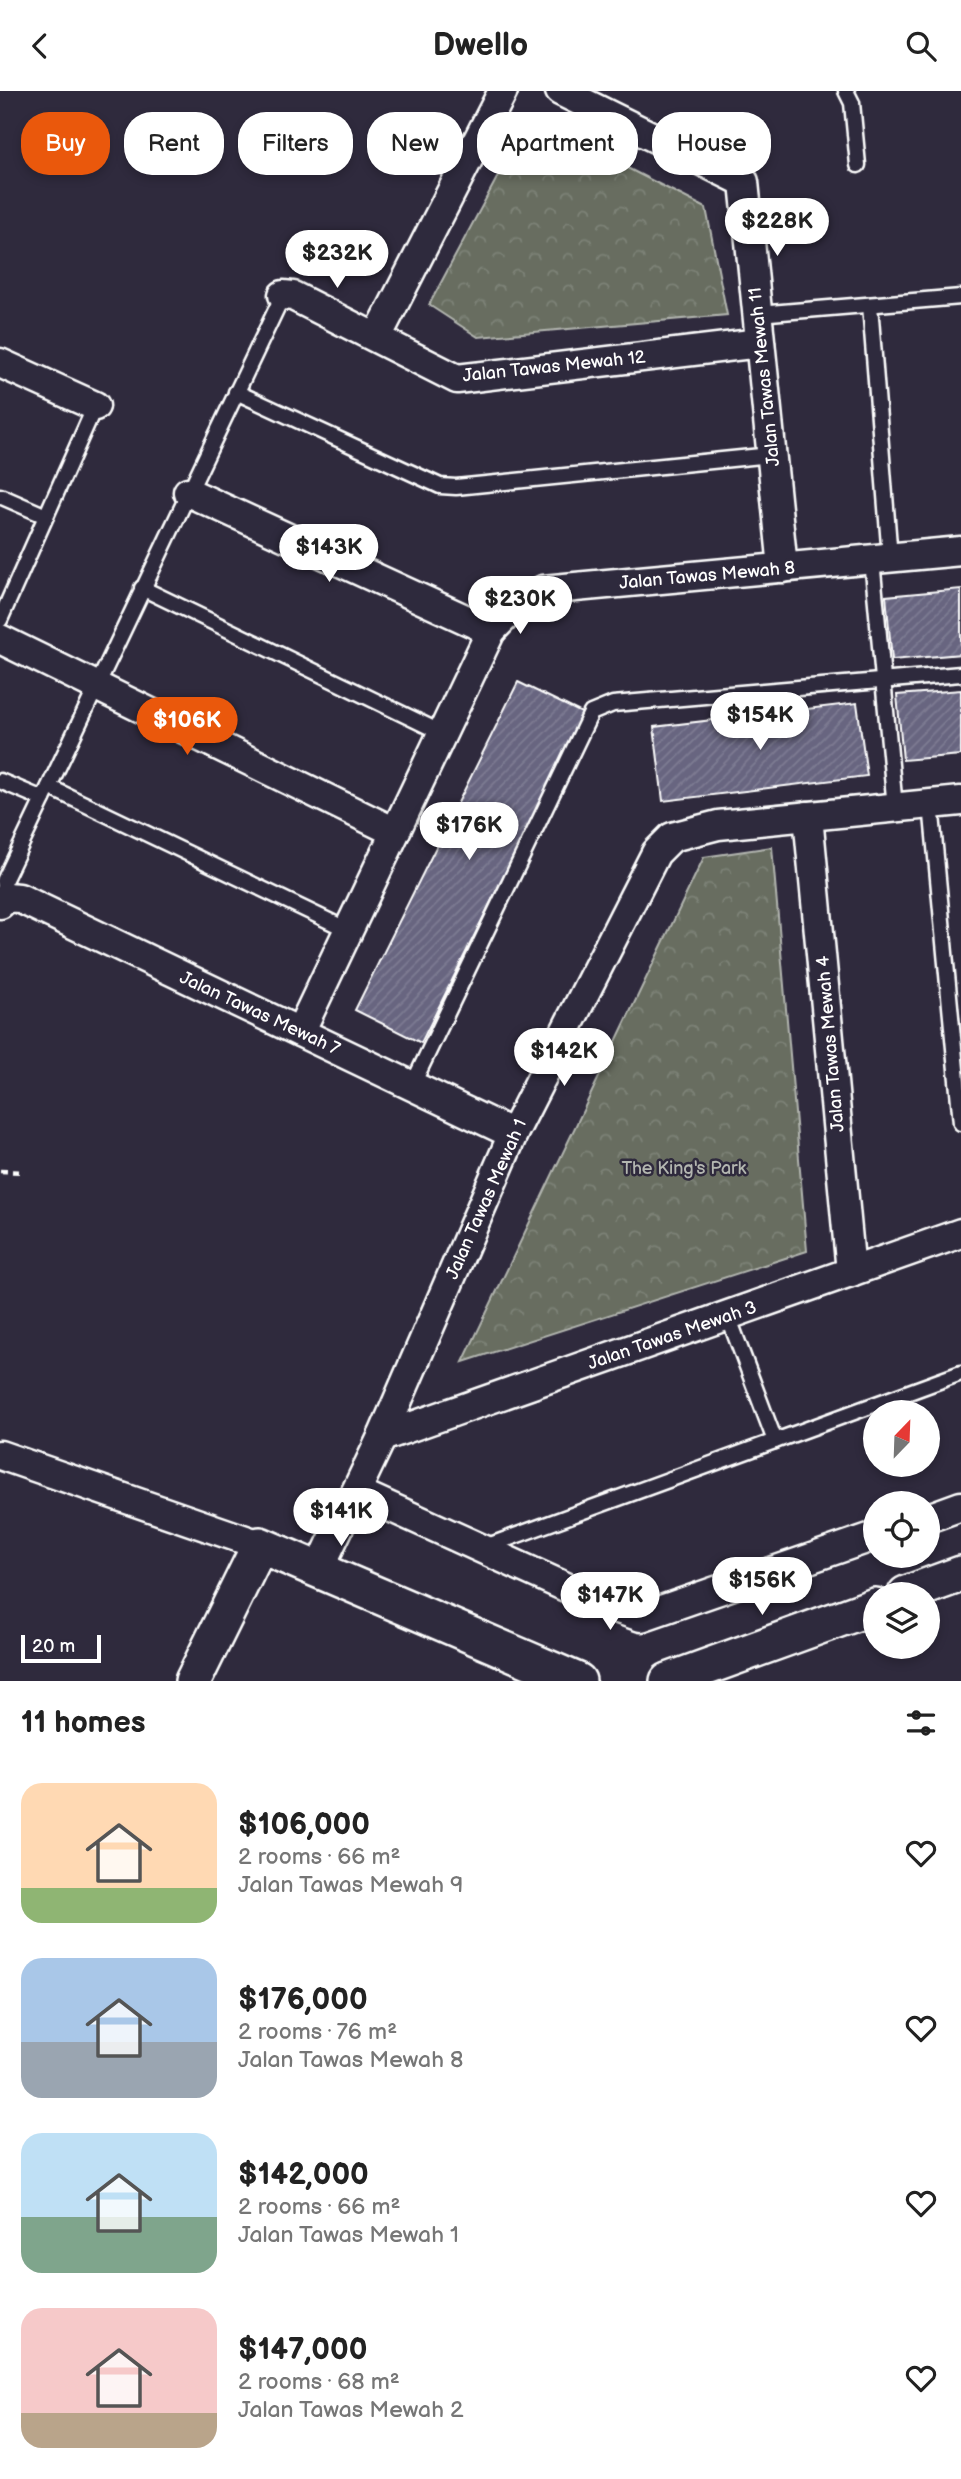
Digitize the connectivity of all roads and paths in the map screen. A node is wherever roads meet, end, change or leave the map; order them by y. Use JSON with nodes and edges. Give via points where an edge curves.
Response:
{"nodes":[{"id":1,"x":503,"y":91,"type":"edge"},
{"id":2,"x":560,"y":91,"type":"edge"},
{"id":3,"x":846,"y":91,"type":"edge"},
{"id":4,"x":858,"y":165,"type":"dead end"},
{"id":5,"x":283,"y":295,"type":"joint"},
{"id":6,"x":961,"y":297,"type":"edge"},
{"id":7,"x":870,"y":305,"type":"junction"},
{"id":8,"x":758,"y":314,"type":"junction"},
{"id":9,"x":377,"y":337,"type":"junction"},
{"id":10,"x":761,"y":343,"type":"junction"},
{"id":11,"x":0,"y":363,"type":"edge"},
{"id":12,"x":236,"y":392,"type":"junction"},
{"id":13,"x":95,"y":406,"type":"joint"},
{"id":14,"x":771,"y":455,"type":"junction"},
{"id":15,"x":187,"y":492,"type":"junction"},
{"id":16,"x":0,"y":496,"type":"edge"},
{"id":17,"x":46,"y":516,"type":"junction"},
{"id":18,"x":961,"y":551,"type":"edge"},
{"id":19,"x":881,"y":559,"type":"junction"},
{"id":20,"x":783,"y":568,"type":"junction"},
{"id":21,"x":142,"y":588,"type":"junction"},
{"id":22,"x":0,"y":620,"type":"edge"},
{"id":23,"x":491,"y":631,"type":"junction"},
{"id":24,"x":0,"y":639,"type":"edge"},
{"id":25,"x":961,"y":674,"type":"edge"},
{"id":26,"x":884,"y":682,"type":"junction"},
{"id":27,"x":96,"y":686,"type":"junction"},
{"id":28,"x":442,"y":733,"type":"junction"},
{"id":29,"x":0,"y":781,"type":"edge"},
{"id":30,"x":46,"y":793,"type":"junction"},
{"id":31,"x":961,"y":801,"type":"edge"},
{"id":32,"x":931,"y":804,"type":"junction"},
{"id":33,"x":895,"y":808,"type":"junction"},
{"id":34,"x":808,"y":816,"type":"junction"},
{"id":35,"x":395,"y":832,"type":"junction"},
{"id":36,"x":3,"y":900,"type":"edge"},
{"id":37,"x":348,"y":930,"type":"junction"},
{"id":38,"x":300,"y":1032,"type":"junction"},
{"id":39,"x":412,"y":1086,"type":"junction"},
{"id":40,"x":961,"y":1123,"type":"edge"},
{"id":41,"x":513,"y":1134,"type":"junction"},
{"id":42,"x":0,"y":1171,"type":"edge"},
{"id":43,"x":24,"y":1172,"type":"dead end"},
{"id":44,"x":961,"y":1233,"type":"edge"},
{"id":45,"x":851,"y":1272,"type":"junction"},
{"id":46,"x":728,"y":1315,"type":"junction"},
{"id":47,"x":961,"y":1374,"type":"edge"},
{"id":48,"x":382,"y":1437,"type":"junction"},
{"id":49,"x":775,"y":1441,"type":"junction"},
{"id":50,"x":0,"y":1455,"type":"edge"},
{"id":51,"x":357,"y":1492,"type":"junction"},
{"id":52,"x":961,"y":1506,"type":"edge"},
{"id":53,"x":940,"y":1514,"type":"edge"},
{"id":54,"x":863,"y":1540,"type":"edge"},
{"id":55,"x":260,"y":1545,"type":"junction"},
{"id":56,"x":480,"y":1548,"type":"junction"},
{"id":57,"x":319,"y":1569,"type":"junction"},
{"id":58,"x":961,"y":1574,"type":"edge"},
{"id":59,"x":939,"y":1582,"type":"edge"},
{"id":60,"x":863,"y":1609,"type":"edge"},
{"id":61,"x":193,"y":1681,"type":"edge"},
{"id":62,"x":578,"y":1681,"type":"edge"},
{"id":63,"x":668,"y":1681,"type":"edge"}],
"edges":[{"from":1,"to":9,"type":"street"},
{"from":2,"to":8,"type":"street","name":"Jalan Tawas Mewah 11","via":[[744,182]]},
{"from":3,"to":4,"type":"lane","via":[[852,103]]},
{"from":5,"to":9,"type":"street","name":"Jalan Tawas Mewah 12"},
{"from":5,"to":12,"type":"lane"},
{"from":6,"to":7,"type":"lane"},
{"from":7,"to":8,"type":"lane"},
{"from":7,"to":19,"type":"lane"},
{"from":8,"to":10,"type":"street","name":"Jalan Tawas Mewah 11"},
{"from":9,"to":10,"type":"street","name":"Jalan Tawas Mewah 12","via":[[457,379]]},
{"from":10,"to":14,"type":"street","name":"Jalan Tawas Mewah 11"},
{"from":11,"to":13,"type":"street"},
{"from":12,"to":14,"type":"lane","via":[[440,486]]},
{"from":12,"to":15,"type":"lane"},
{"from":13,"to":17,"type":"lane"},
{"from":14,"to":20,"type":"street","name":"Jalan Tawas Mewah 11"},
{"from":15,"to":21,"type":"lane"},
{"from":15,"to":23,"type":"street"},
{"from":16,"to":17,"type":"lane"},
{"from":17,"to":22,"type":"lane"},
{"from":18,"to":19,"type":"street","name":"Jalan Tawas Mewah 8"},
{"from":19,"to":20,"type":"street","name":"Jalan Tawas Mewah 8"},
{"from":19,"to":26,"type":"lane"},
{"from":20,"to":23,"type":"street","name":"Jalan Tawas Mewah 8","via":[[543,590],[514,607]]},
{"from":21,"to":27,"type":"lane"},
{"from":21,"to":28,"type":"lane"},
{"from":23,"to":28,"type":"street","name":"Jalan Tawas Mewah 8"},
{"from":24,"to":27,"type":"street"},
{"from":25,"to":26,"type":"lane"},
{"from":26,"to":33,"type":"lane"},
{"from":26,"to":39,"type":"lane","via":[[613,704],[591,713]]},
{"from":27,"to":30,"type":"lane"},
{"from":27,"to":35,"type":"street"},
{"from":28,"to":35,"type":"street","name":"Jalan Tawas Mewah 8"},
{"from":29,"to":30,"type":"lane"},
{"from":30,"to":36,"type":"lane","via":[[4,881]]},
{"from":30,"to":37,"type":"lane"},
{"from":31,"to":32,"type":"street","name":"Jalan Tawas Mewah 1"},
{"from":32,"to":33,"type":"street","name":"Jalan Tawas Mewah 1"},
{"from":32,"to":40,"type":"lane"},
{"from":33,"to":34,"type":"street","name":"Jalan Tawas Mewah 1"},
{"from":34,"to":41,"type":"street","name":"Jalan Tawas Mewah 1","via":[[683,833],[656,853]]},
{"from":34,"to":45,"type":"street","name":"Jalan Tawas Mewah 4"},
{"from":35,"to":37,"type":"street","name":"Jalan Tawas Mewah 8"},
{"from":36,"to":38,"type":"street","name":"Jalan Tawas Mewah 7","via":[[19,898]]},
{"from":37,"to":38,"type":"street","name":"Jalan Tawas Mewah 8"},
{"from":38,"to":39,"type":"street","name":"Jalan Tawas Mewah 7"},
{"from":39,"to":41,"type":"street","name":"Jalan Tawas Mewah 7"},
{"from":41,"to":48,"type":"street","name":"Jalan Tawas Mewah 1"},
{"from":42,"to":43,"type":"path"},
{"from":44,"to":45,"type":"street","name":"Jalan Tawas Mewah 3"},
{"from":45,"to":46,"type":"street","name":"Jalan Tawas Mewah 3"},
{"from":46,"to":48,"type":"street","name":"Jalan Tawas Mewah 3"},
{"from":46,"to":49,"type":"lane"},
{"from":47,"to":49,"type":"lane"},
{"from":48,"to":51,"type":"street","name":"Jalan Tawas Mewah 1"},
{"from":49,"to":56,"type":"lane"},
{"from":50,"to":55,"type":"street"},
{"from":51,"to":56,"type":"street"},
{"from":51,"to":57,"type":"street","name":"Jalan Tawas Mewah 1"},
{"from":52,"to":53,"type":"street"},
{"from":54,"to":56,"type":"street","via":[[640,1616]]},
{"from":55,"to":57,"type":"street"},
{"from":55,"to":61,"type":"street"},
{"from":57,"to":62,"type":"street"},
{"from":58,"to":59,"type":"street"},
{"from":60,"to":63,"type":"street"}]}
